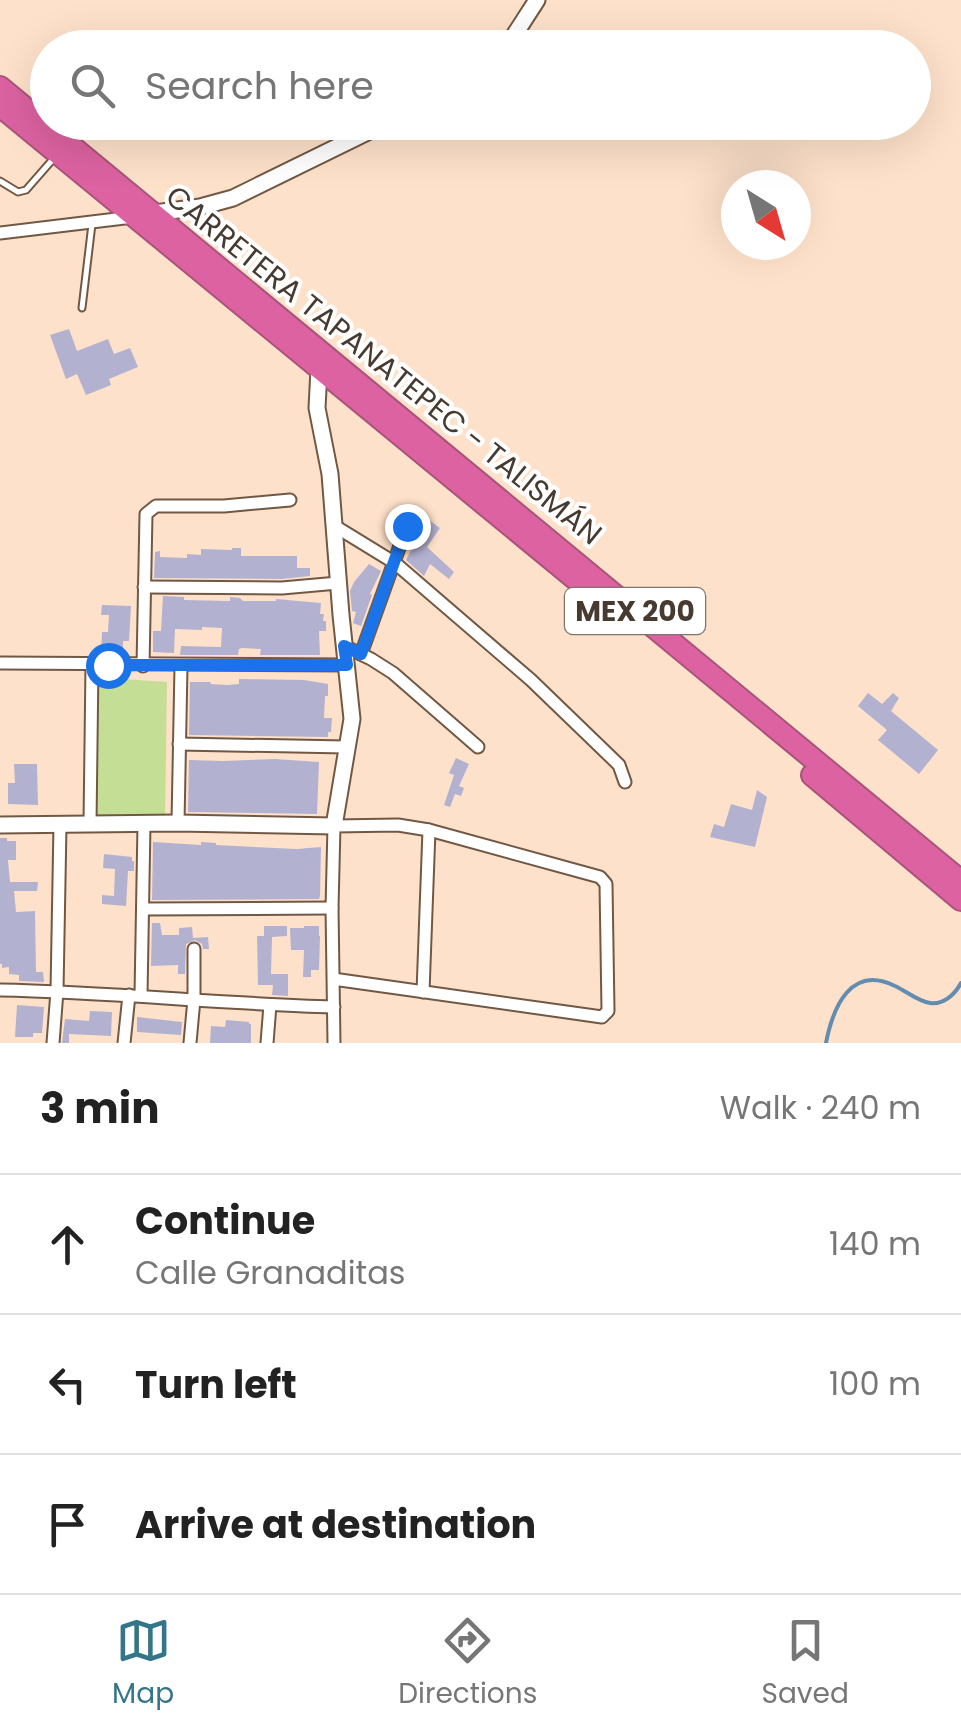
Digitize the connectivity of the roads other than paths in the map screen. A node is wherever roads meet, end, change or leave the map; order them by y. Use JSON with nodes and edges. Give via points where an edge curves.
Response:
{"nodes":[{"id":1,"x":537,"y":0,"type":"edge"},
{"id":2,"x":518,"y":30,"type":"edge"},
{"id":3,"x":0,"y":88,"type":"edge"},
{"id":4,"x":0,"y":106,"type":"edge"},
{"id":5,"x":30,"y":115,"type":"edge"},
{"id":6,"x":30,"y":131,"type":"edge"},
{"id":7,"x":41,"y":140,"type":"edge"},
{"id":8,"x":59,"y":140,"type":"edge"},
{"id":9,"x":351,"y":140,"type":"edge"},
{"id":10,"x":58,"y":154,"type":"junction"},
{"id":11,"x":0,"y":180,"type":"edge"},
{"id":12,"x":143,"y":215,"type":"junction"},
{"id":13,"x":92,"y":224,"type":"junction"},
{"id":14,"x":0,"y":233,"type":"edge"},
{"id":15,"x":82,"y":308,"type":"dead end"},
{"id":16,"x":319,"y":369,"type":"junction"},
{"id":17,"x":290,"y":500,"type":"dead end"},
{"id":18,"x":333,"y":525,"type":"junction"},
{"id":19,"x":407,"y":526,"type":"dead end"},
{"id":20,"x":395,"y":563,"type":"junction"},
{"id":21,"x":338,"y":583,"type":"junction"},
{"id":22,"x":144,"y":586,"type":"junction"},
{"id":23,"x":344,"y":646,"type":"junction"},
{"id":24,"x":361,"y":654,"type":"junction"},
{"id":25,"x":0,"y":663,"type":"edge"},
{"id":26,"x":92,"y":665,"type":"junction"},
{"id":27,"x":347,"y":665,"type":"junction"},
{"id":28,"x":143,"y":666,"type":"junction"},
{"id":29,"x":181,"y":666,"type":"junction"},
{"id":30,"x":179,"y":744,"type":"junction"},
{"id":31,"x":478,"y":746,"type":"dead end"},
{"id":32,"x":346,"y":747,"type":"junction"},
{"id":33,"x":624,"y":782,"type":"dead end"},
{"id":34,"x":178,"y":823,"type":"junction"},
{"id":35,"x":60,"y":824,"type":"junction"},
{"id":36,"x":90,"y":824,"type":"junction"},
{"id":37,"x":144,"y":824,"type":"junction"},
{"id":38,"x":0,"y":825,"type":"edge"},
{"id":39,"x":334,"y":826,"type":"junction"},
{"id":40,"x":428,"y":830,"type":"junction"},
{"id":41,"x":961,"y":881,"type":"edge"},
{"id":42,"x":961,"y":900,"type":"edge"},
{"id":43,"x":332,"y":908,"type":"junction"},
{"id":44,"x":142,"y":909,"type":"junction"},
{"id":45,"x":194,"y":948,"type":"dead end"},
{"id":46,"x":333,"y":979,"type":"junction"},
{"id":47,"x":0,"y":990,"type":"edge"},
{"id":48,"x":56,"y":991,"type":"junction"},
{"id":49,"x":424,"y":992,"type":"junction"},
{"id":50,"x":135,"y":995,"type":"junction"},
{"id":51,"x":194,"y":999,"type":"junction"},
{"id":52,"x":270,"y":1005,"type":"junction"},
{"id":53,"x":334,"y":1007,"type":"junction"},
{"id":54,"x":53,"y":1043,"type":"edge"},
{"id":55,"x":124,"y":1043,"type":"edge"},
{"id":56,"x":190,"y":1043,"type":"edge"},
{"id":57,"x":267,"y":1043,"type":"edge"},
{"id":58,"x":334,"y":1043,"type":"edge"}],
"edges":[{"from":1,"to":2,"type":"street"},
{"from":3,"to":5,"type":"highway","name":"CARRETERA TAPANATEPEC - TALISMÁN","number":"MEX 200"},
{"from":4,"to":6,"type":"highway","name":"CARRETERA TAPANATEPEC - TALISMÁN","number":"MEX 200"},
{"from":7,"to":10,"type":"highway","name":"CARRETERA TAPANATEPEC - TALISMÁN","number":"MEX 200"},
{"from":8,"to":12,"type":"highway","name":"CARRETERA TAPANATEPEC - TALISMÁN","number":"MEX 200"},
{"from":9,"to":12,"type":"street","via":[[233,198]]},
{"from":10,"to":11,"type":"lane","via":[[26,190]]},
{"from":10,"to":12,"type":"highway","name":"CARRETERA TAPANATEPEC - TALISMÁN","number":"MEX 200"},
{"from":12,"to":13,"type":"street"},
{"from":12,"to":16,"type":"highway","name":"CARRETERA TAPANATEPEC - TALISMÁN","number":"MEX 200"},
{"from":12,"to":41,"type":"highway","name":"CARRETERA TAPANATEPEC - TALISMÁN","number":"MEX 200"},
{"from":13,"to":14,"type":"street"},
{"from":13,"to":15,"type":"lane"},
{"from":16,"to":18,"type":"street","via":[[317,408]]},
{"from":16,"to":42,"type":"highway","name":"CARRETERA TAPANATEPEC - TALISMÁN","number":"MEX 200"},
{"from":17,"to":22,"type":"street","via":[[156,506],[146,514]]},
{"from":18,"to":20,"type":"street"},
{"from":18,"to":21,"type":"street"},
{"from":19,"to":20,"type":"street"},
{"from":20,"to":24,"type":"street"},
{"from":20,"to":33,"type":"street","via":[[620,765]]},
{"from":21,"to":22,"type":"street"},
{"from":21,"to":23,"type":"street"},
{"from":22,"to":28,"type":"street"},
{"from":23,"to":24,"type":"street"},
{"from":23,"to":27,"type":"street"},
{"from":24,"to":31,"type":"street"},
{"from":25,"to":26,"type":"street"},
{"from":26,"to":28,"type":"street"},
{"from":26,"to":36,"type":"street"},
{"from":27,"to":29,"type":"street"},
{"from":27,"to":32,"type":"street","via":[[352,719]]},
{"from":28,"to":29,"type":"street"},
{"from":29,"to":30,"type":"street"},
{"from":30,"to":32,"type":"street"},
{"from":30,"to":34,"type":"street"},
{"from":32,"to":39,"type":"street"},
{"from":34,"to":37,"type":"street"},
{"from":34,"to":39,"type":"street"},
{"from":35,"to":36,"type":"street"},
{"from":35,"to":38,"type":"street"},
{"from":35,"to":48,"type":"street"},
{"from":36,"to":37,"type":"street"},
{"from":37,"to":44,"type":"street"},
{"from":39,"to":40,"type":"street"},
{"from":39,"to":43,"type":"street"},
{"from":40,"to":49,"type":"street"},
{"from":40,"to":49,"type":"street","via":[[600,877],[606,884],[608,1012],[602,1017]]},
{"from":43,"to":44,"type":"street"},
{"from":43,"to":46,"type":"street"},
{"from":44,"to":50,"type":"street"},
{"from":45,"to":51,"type":"street"},
{"from":46,"to":49,"type":"street"},
{"from":46,"to":53,"type":"street"},
{"from":47,"to":48,"type":"street"},
{"from":48,"to":50,"type":"street"},
{"from":48,"to":54,"type":"street"},
{"from":50,"to":51,"type":"street"},
{"from":50,"to":55,"type":"street"},
{"from":51,"to":52,"type":"street"},
{"from":51,"to":56,"type":"street"},
{"from":52,"to":53,"type":"street"},
{"from":52,"to":57,"type":"street"},
{"from":53,"to":58,"type":"street"}]}
